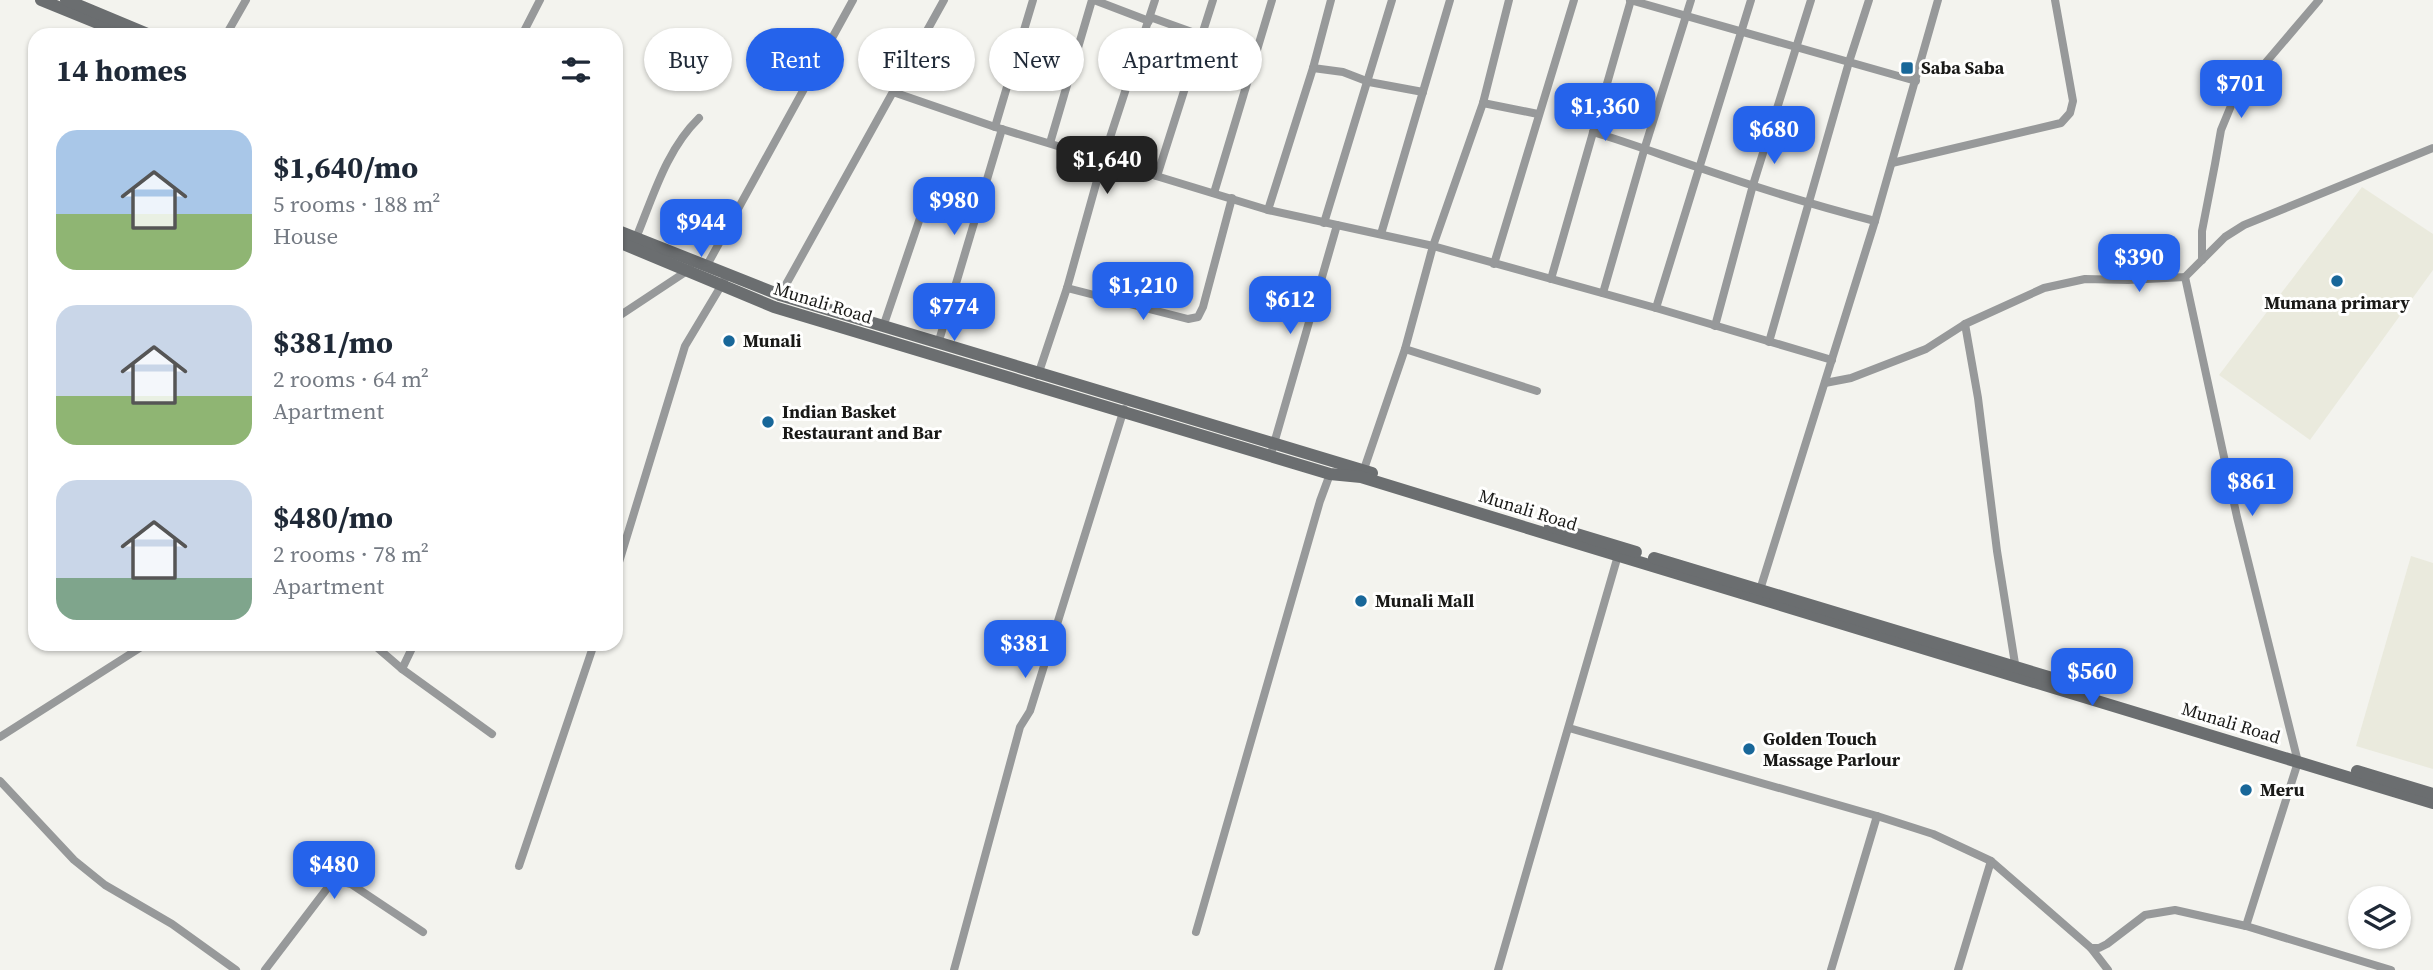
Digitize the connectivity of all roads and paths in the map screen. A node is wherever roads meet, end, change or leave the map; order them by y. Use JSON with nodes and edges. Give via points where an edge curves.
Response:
{"nodes":[{"id":1,"x":41,"y":0,"type":"edge"},
{"id":2,"x":66,"y":0,"type":"edge"},
{"id":3,"x":246,"y":0,"type":"edge"},
{"id":4,"x":541,"y":0,"type":"edge"},
{"id":5,"x":853,"y":0,"type":"edge"},
{"id":6,"x":944,"y":0,"type":"edge"},
{"id":7,"x":1033,"y":0,"type":"edge"},
{"id":8,"x":1093,"y":0,"type":"edge"},
{"id":9,"x":1155,"y":0,"type":"edge"},
{"id":10,"x":1213,"y":0,"type":"edge"},
{"id":11,"x":1272,"y":0,"type":"edge"},
{"id":12,"x":1331,"y":0,"type":"edge"},
{"id":13,"x":1392,"y":0,"type":"edge"},
{"id":14,"x":1450,"y":0,"type":"edge"},
{"id":15,"x":1509,"y":0,"type":"edge"},
{"id":16,"x":1574,"y":0,"type":"edge"},
{"id":17,"x":1631,"y":0,"type":"edge"},
{"id":18,"x":1691,"y":0,"type":"edge"},
{"id":19,"x":1751,"y":0,"type":"edge"},
{"id":20,"x":1811,"y":0,"type":"edge"},
{"id":21,"x":1869,"y":0,"type":"edge"},
{"id":22,"x":1938,"y":0,"type":"edge"},
{"id":23,"x":2055,"y":0,"type":"edge"},
{"id":24,"x":2319,"y":0,"type":"edge"},
{"id":25,"x":1685,"y":18,"type":"junction"},
{"id":26,"x":1149,"y":19,"type":"junction"},
{"id":27,"x":110,"y":28,"type":"edge"},
{"id":28,"x":133,"y":28,"type":"edge"},
{"id":29,"x":230,"y":28,"type":"edge"},
{"id":30,"x":526,"y":28,"type":"edge"},
{"id":31,"x":1177,"y":28,"type":"edge"},
{"id":32,"x":1204,"y":28,"type":"edge"},
{"id":33,"x":1741,"y":33,"type":"junction"},
{"id":34,"x":1262,"y":34,"type":"edge"},
{"id":35,"x":1797,"y":49,"type":"junction"},
{"id":36,"x":1849,"y":62,"type":"junction"},
{"id":37,"x":1313,"y":68,"type":"junction"},
{"id":38,"x":1916,"y":81,"type":"junction"},
{"id":39,"x":1369,"y":82,"type":"junction"},
{"id":40,"x":1184,"y":91,"type":"edge"},
{"id":41,"x":1245,"y":91,"type":"edge"},
{"id":42,"x":893,"y":92,"type":"junction"},
{"id":43,"x":1423,"y":92,"type":"junction"},
{"id":44,"x":1483,"y":103,"type":"junction"},
{"id":45,"x":1538,"y":114,"type":"junction"},
{"id":46,"x":699,"y":118,"type":"dead end"},
{"id":47,"x":998,"y":128,"type":"junction"},
{"id":48,"x":1593,"y":132,"type":"junction"},
{"id":49,"x":1049,"y":143,"type":"junction"},
{"id":50,"x":1645,"y":147,"type":"junction"},
{"id":51,"x":2433,"y":148,"type":"edge"},
{"id":52,"x":1102,"y":159,"type":"junction"},
{"id":53,"x":1892,"y":163,"type":"junction"},
{"id":54,"x":1699,"y":168,"type":"junction"},
{"id":55,"x":1157,"y":176,"type":"junction"},
{"id":56,"x":1753,"y":185,"type":"junction"},
{"id":57,"x":1214,"y":193,"type":"junction"},
{"id":58,"x":1232,"y":198,"type":"junction"},
{"id":59,"x":1809,"y":204,"type":"junction"},
{"id":60,"x":1268,"y":210,"type":"junction"},
{"id":61,"x":919,"y":218,"type":"dead end"},
{"id":62,"x":1875,"y":221,"type":"junction"},
{"id":63,"x":1324,"y":223,"type":"junction"},
{"id":64,"x":1337,"y":225,"type":"junction"},
{"id":65,"x":623,"y":233,"type":"edge"},
{"id":66,"x":1381,"y":234,"type":"junction"},
{"id":67,"x":636,"y":238,"type":"junction"},
{"id":68,"x":623,"y":243,"type":"edge"},
{"id":69,"x":1433,"y":246,"type":"junction"},
{"id":70,"x":2202,"y":260,"type":"junction"},
{"id":71,"x":1494,"y":264,"type":"junction"},
{"id":72,"x":697,"y":268,"type":"junction"},
{"id":73,"x":2185,"y":276,"type":"junction"},
{"id":74,"x":1551,"y":279,"type":"junction"},
{"id":75,"x":724,"y":281,"type":"junction"},
{"id":76,"x":1067,"y":288,"type":"junction"},
{"id":77,"x":1603,"y":293,"type":"junction"},
{"id":78,"x":777,"y":301,"type":"junction"},
{"id":79,"x":1656,"y":308,"type":"junction"},
{"id":80,"x":623,"y":313,"type":"edge"},
{"id":81,"x":1965,"y":324,"type":"junction"},
{"id":82,"x":1715,"y":326,"type":"junction"},
{"id":83,"x":883,"y":327,"type":"junction"},
{"id":84,"x":1769,"y":342,"type":"junction"},
{"id":85,"x":937,"y":349,"type":"junction"},
{"id":86,"x":1405,"y":349,"type":"junction"},
{"id":87,"x":1832,"y":360,"type":"junction"},
{"id":88,"x":1037,"y":379,"type":"junction"},
{"id":89,"x":1825,"y":383,"type":"junction"},
{"id":90,"x":1537,"y":391,"type":"dead end"},
{"id":91,"x":1127,"y":400,"type":"junction"},
{"id":92,"x":1122,"y":413,"type":"junction"},
{"id":93,"x":1273,"y":449,"type":"junction"},
{"id":94,"x":1330,"y":474,"type":"junction"},
{"id":95,"x":1362,"y":474,"type":"junction"},
{"id":96,"x":623,"y":549,"type":"edge"},
{"id":97,"x":1619,"y":552,"type":"junction"},
{"id":98,"x":1759,"y":594,"type":"junction"},
{"id":99,"x":135,"y":651,"type":"edge"},
{"id":100,"x":381,"y":651,"type":"edge"},
{"id":101,"x":411,"y":651,"type":"edge"},
{"id":102,"x":592,"y":651,"type":"edge"},
{"id":103,"x":402,"y":669,"type":"junction"},
{"id":104,"x":2016,"y":672,"type":"junction"},
{"id":105,"x":1569,"y":728,"type":"junction"},
{"id":106,"x":492,"y":734,"type":"dead end"},
{"id":107,"x":0,"y":737,"type":"edge"},
{"id":108,"x":2298,"y":758,"type":"junction"},
{"id":109,"x":0,"y":781,"type":"edge"},
{"id":110,"x":2433,"y":794,"type":"edge"},
{"id":111,"x":2433,"y":803,"type":"edge"},
{"id":112,"x":1877,"y":816,"type":"junction"},
{"id":113,"x":1990,"y":861,"type":"junction"},
{"id":114,"x":519,"y":866,"type":"dead end"},
{"id":115,"x":2246,"y":926,"type":"junction"},
{"id":116,"x":423,"y":932,"type":"dead end"},
{"id":117,"x":1196,"y":932,"type":"dead end"},
{"id":118,"x":2091,"y":948,"type":"junction"},
{"id":119,"x":236,"y":970,"type":"edge"},
{"id":120,"x":265,"y":970,"type":"edge"},
{"id":121,"x":954,"y":970,"type":"edge"},
{"id":122,"x":1498,"y":970,"type":"edge"},
{"id":123,"x":1831,"y":970,"type":"edge"},
{"id":124,"x":1958,"y":970,"type":"edge"},
{"id":125,"x":2108,"y":970,"type":"edge"},
{"id":126,"x":2391,"y":970,"type":"edge"}],
"edges":[{"from":1,"to":27,"type":"main road"},
{"from":2,"to":28,"type":"main road"},
{"from":3,"to":29,"type":"street"},
{"from":4,"to":30,"type":"street"},
{"from":5,"to":72,"type":"street"},
{"from":6,"to":42,"type":"street"},
{"from":7,"to":47,"type":"street"},
{"from":8,"to":26,"type":"street"},
{"from":8,"to":49,"type":"street"},
{"from":9,"to":26,"type":"street"},
{"from":10,"to":32,"type":"street"},
{"from":11,"to":34,"type":"street"},
{"from":12,"to":37,"type":"street"},
{"from":13,"to":39,"type":"street"},
{"from":14,"to":43,"type":"street"},
{"from":15,"to":44,"type":"street"},
{"from":16,"to":45,"type":"street"},
{"from":17,"to":25,"type":"street"},
{"from":17,"to":48,"type":"street"},
{"from":18,"to":25,"type":"street"},
{"from":19,"to":33,"type":"street"},
{"from":20,"to":35,"type":"street"},
{"from":21,"to":36,"type":"street"},
{"from":22,"to":38,"type":"street"},
{"from":23,"to":53,"type":"street","via":[[2073,101],[2061,123]]},
{"from":24,"to":70,"type":"street","via":[[2233,101],[2221,130],[2202,231]]},
{"from":25,"to":33,"type":"street"},
{"from":25,"to":50,"type":"street"},
{"from":26,"to":31,"type":"street"},
{"from":26,"to":52,"type":"street"},
{"from":33,"to":35,"type":"street"},
{"from":33,"to":54,"type":"street"},
{"from":35,"to":36,"type":"street"},
{"from":35,"to":56,"type":"street"},
{"from":36,"to":38,"type":"street"},
{"from":36,"to":59,"type":"street"},
{"from":37,"to":39,"type":"street"},
{"from":37,"to":60,"type":"street"},
{"from":38,"to":53,"type":"street"},
{"from":39,"to":43,"type":"street"},
{"from":39,"to":63,"type":"street"},
{"from":40,"to":55,"type":"street"},
{"from":41,"to":57,"type":"street"},
{"from":42,"to":47,"type":"street"},
{"from":42,"to":78,"type":"street"},
{"from":43,"to":66,"type":"street"},
{"from":44,"to":45,"type":"street"},
{"from":44,"to":69,"type":"street"},
{"from":45,"to":71,"type":"street"},
{"from":46,"to":67,"type":"street","via":[[674,149]]},
{"from":47,"to":49,"type":"street"},
{"from":47,"to":85,"type":"street"},
{"from":48,"to":50,"type":"street"},
{"from":48,"to":74,"type":"street"},
{"from":49,"to":52,"type":"street"},
{"from":50,"to":54,"type":"street"},
{"from":50,"to":77,"type":"street"},
{"from":51,"to":70,"type":"street","via":[[2253,220],[2225,237]]},
{"from":52,"to":55,"type":"street"},
{"from":52,"to":76,"type":"street"},
{"from":53,"to":62,"type":"street"},
{"from":54,"to":56,"type":"street"},
{"from":54,"to":79,"type":"street"},
{"from":55,"to":57,"type":"street"},
{"from":56,"to":59,"type":"street"},
{"from":56,"to":82,"type":"street"},
{"from":57,"to":58,"type":"street"},
{"from":58,"to":60,"type":"street"},
{"from":58,"to":76,"type":"street","via":[[1198,317],[1188,319]]},
{"from":59,"to":62,"type":"street"},
{"from":59,"to":84,"type":"street"},
{"from":60,"to":63,"type":"street"},
{"from":61,"to":83,"type":"street"},
{"from":62,"to":87,"type":"street"},
{"from":63,"to":64,"type":"street"},
{"from":64,"to":66,"type":"street"},
{"from":64,"to":93,"type":"street"},
{"from":65,"to":67,"type":"main road","name":"Munali Road"},
{"from":66,"to":69,"type":"street"},
{"from":67,"to":72,"type":"main road","name":"Munali Road"},
{"from":68,"to":72,"type":"main road","name":"Munali Road"},
{"from":69,"to":71,"type":"street"},
{"from":69,"to":86,"type":"street"},
{"from":70,"to":73,"type":"street"},
{"from":71,"to":74,"type":"street"},
{"from":72,"to":75,"type":"main road","name":"Munali Road"},
{"from":72,"to":75,"type":"main road","name":"Munali Road"},
{"from":72,"to":80,"type":"street"},
{"from":73,"to":81,"type":"street","via":[[2085,279],[2044,288]]},
{"from":73,"to":108,"type":"street","via":[[2237,517]]},
{"from":74,"to":77,"type":"street"},
{"from":75,"to":78,"type":"main road","name":"Munali Road"},
{"from":75,"to":96,"type":"street","via":[[685,346]]},
{"from":76,"to":88,"type":"street"},
{"from":77,"to":79,"type":"street"},
{"from":78,"to":83,"type":"main road","name":"Munali Road"},
{"from":78,"to":85,"type":"main road","name":"Munali Road"},
{"from":79,"to":82,"type":"street"},
{"from":81,"to":89,"type":"street","via":[[1926,349],[1851,378]]},
{"from":81,"to":104,"type":"street"},
{"from":82,"to":84,"type":"street"},
{"from":83,"to":85,"type":"main road","name":"Munali Road"},
{"from":84,"to":87,"type":"street"},
{"from":85,"to":88,"type":"main road","name":"Munali Road"},
{"from":86,"to":90,"type":"street"},
{"from":86,"to":95,"type":"street"},
{"from":87,"to":89,"type":"street"},
{"from":88,"to":91,"type":"main road","name":"Munali Road"},
{"from":88,"to":92,"type":"main road","name":"Munali Road"},
{"from":89,"to":98,"type":"street"},
{"from":91,"to":92,"type":"street"},
{"from":91,"to":93,"type":"main road","name":"Munali Road"},
{"from":92,"to":93,"type":"main road","name":"Munali Road"},
{"from":92,"to":121,"type":"street","via":[[1030,711],[1020,727]]},
{"from":93,"to":94,"type":"main road","name":"Munali Road"},
{"from":93,"to":95,"type":"main road","name":"Munali Road"},
{"from":94,"to":95,"type":"main road","name":"Munali Road"},
{"from":94,"to":117,"type":"street"},
{"from":95,"to":97,"type":"main road","name":"Munali Road"},
{"from":97,"to":98,"type":"main road","name":"Munali Road"},
{"from":97,"to":105,"type":"street"},
{"from":98,"to":104,"type":"main road","name":"Munali Road"},
{"from":99,"to":107,"type":"street"},
{"from":100,"to":103,"type":"street"},
{"from":101,"to":103,"type":"street"},
{"from":102,"to":114,"type":"street"},
{"from":103,"to":106,"type":"street"},
{"from":104,"to":108,"type":"main road","name":"Munali Road"},
{"from":105,"to":112,"type":"street"},
{"from":105,"to":122,"type":"street"},
{"from":108,"to":110,"type":"main road","name":"Munali Road"},
{"from":108,"to":111,"type":"main road","name":"Munali Road"},
{"from":108,"to":115,"type":"street"},
{"from":109,"to":119,"type":"street","via":[[74,860],[105,885],[172,924]]},
{"from":112,"to":113,"type":"street","via":[[1933,834]]},
{"from":112,"to":123,"type":"street"},
{"from":113,"to":118,"type":"street"},
{"from":113,"to":124,"type":"street"},
{"from":115,"to":118,"type":"street","via":[[2162,911],[2145,915],[2107,944]]},
{"from":115,"to":126,"type":"street"},
{"from":116,"to":120,"type":"street","via":[[351,884],[332,882]]},
{"from":118,"to":125,"type":"street"}]}
